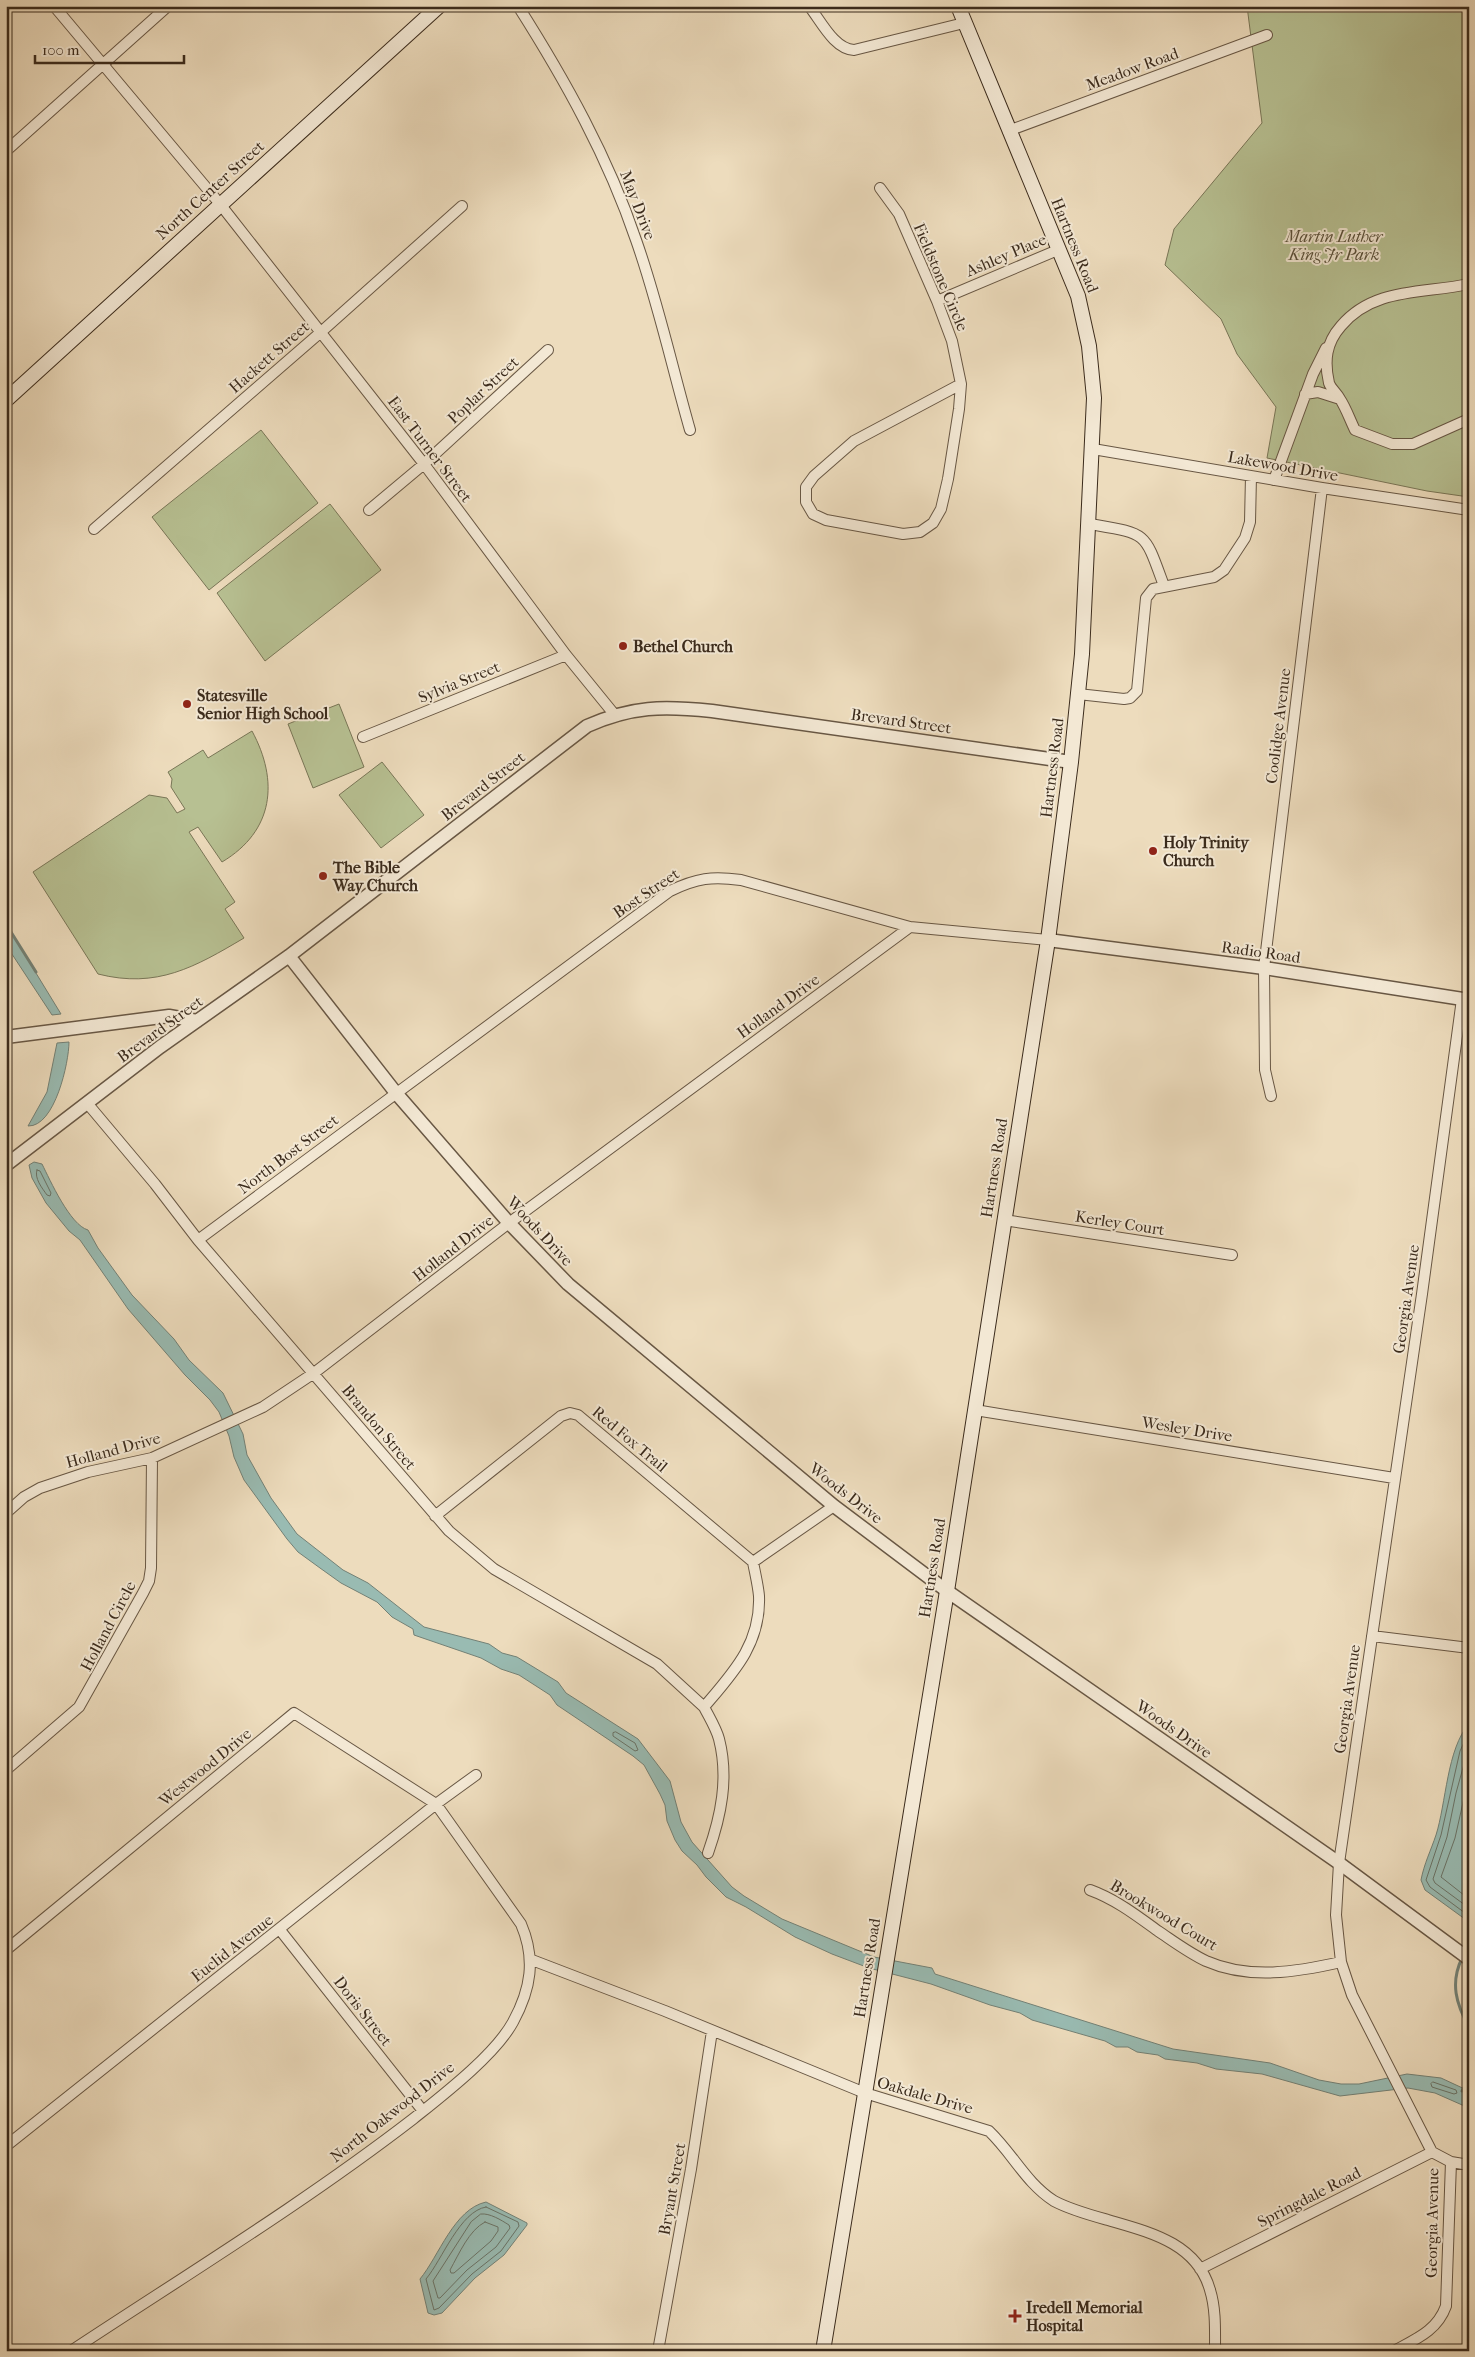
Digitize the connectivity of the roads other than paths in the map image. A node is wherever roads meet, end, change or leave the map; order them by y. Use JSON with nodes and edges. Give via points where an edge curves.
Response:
{"nodes":[{"id":1,"x":54,"y":6,"type":"edge"},
{"id":2,"x":168,"y":6,"type":"edge"},
{"id":3,"x":439,"y":6,"type":"edge"},
{"id":4,"x":518,"y":6,"type":"edge"},
{"id":5,"x":810,"y":6,"type":"edge"},
{"id":6,"x":958,"y":6,"type":"edge"},
{"id":7,"x":964,"y":23,"type":"junction"},
{"id":8,"x":1267,"y":35,"type":"dead end"},
{"id":9,"x":102,"y":66,"type":"junction"},
{"id":10,"x":1008,"y":131,"type":"junction"},
{"id":11,"x":6,"y":151,"type":"edge"},
{"id":12,"x":880,"y":188,"type":"dead end"},
{"id":13,"x":220,"y":204,"type":"junction"},
{"id":14,"x":462,"y":206,"type":"dead end"},
{"id":15,"x":1060,"y":249,"type":"junction"},
{"id":16,"x":1469,"y":284,"type":"edge"},
{"id":17,"x":937,"y":301,"type":"junction"},
{"id":18,"x":321,"y":332,"type":"junction"},
{"id":19,"x":1331,"y":338,"type":"junction"},
{"id":20,"x":548,"y":350,"type":"dead end"},
{"id":21,"x":960,"y":384,"type":"junction"},
{"id":22,"x":1305,"y":394,"type":"junction"},
{"id":23,"x":1340,"y":398,"type":"junction"},
{"id":24,"x":6,"y":400,"type":"edge"},
{"id":25,"x":1469,"y":419,"type":"edge"},
{"id":26,"x":690,"y":430,"type":"dead end"},
{"id":27,"x":1093,"y":449,"type":"junction"},
{"id":28,"x":424,"y":464,"type":"junction"},
{"id":29,"x":1250,"y":476,"type":"junction"},
{"id":30,"x":1274,"y":480,"type":"junction"},
{"id":31,"x":1322,"y":488,"type":"junction"},
{"id":32,"x":369,"y":510,"type":"dead end"},
{"id":33,"x":1469,"y":510,"type":"edge"},
{"id":34,"x":1090,"y":524,"type":"junction"},
{"id":35,"x":94,"y":529,"type":"dead end"},
{"id":36,"x":1164,"y":586,"type":"junction"},
{"id":37,"x":566,"y":655,"type":"junction"},
{"id":38,"x":1078,"y":694,"type":"junction"},
{"id":39,"x":614,"y":714,"type":"junction"},
{"id":40,"x":363,"y":737,"type":"dead end"},
{"id":41,"x":1071,"y":762,"type":"junction"},
{"id":42,"x":910,"y":927,"type":"junction"},
{"id":43,"x":1048,"y":940,"type":"junction"},
{"id":44,"x":289,"y":956,"type":"junction"},
{"id":45,"x":1264,"y":968,"type":"junction"},
{"id":46,"x":1465,"y":999,"type":"edge"},
{"id":47,"x":197,"y":1021,"type":"junction"},
{"id":48,"x":6,"y":1038,"type":"edge"},
{"id":49,"x":396,"y":1093,"type":"junction"},
{"id":50,"x":1271,"y":1096,"type":"dead end"},
{"id":51,"x":87,"y":1103,"type":"junction"},
{"id":52,"x":6,"y":1165,"type":"edge"},
{"id":53,"x":1004,"y":1220,"type":"junction"},
{"id":54,"x":509,"y":1223,"type":"junction"},
{"id":55,"x":198,"y":1240,"type":"junction"},
{"id":56,"x":1232,"y":1255,"type":"dead end"},
{"id":57,"x":314,"y":1373,"type":"junction"},
{"id":58,"x":975,"y":1410,"type":"junction"},
{"id":59,"x":152,"y":1458,"type":"junction"},
{"id":60,"x":1394,"y":1478,"type":"junction"},
{"id":61,"x":834,"y":1506,"type":"junction"},
{"id":62,"x":6,"y":1513,"type":"edge"},
{"id":63,"x":435,"y":1516,"type":"junction"},
{"id":64,"x":754,"y":1562,"type":"junction"},
{"id":65,"x":947,"y":1591,"type":"junction"},
{"id":66,"x":1372,"y":1636,"type":"junction"},
{"id":67,"x":1469,"y":1648,"type":"edge"},
{"id":68,"x":704,"y":1707,"type":"junction"},
{"id":69,"x":6,"y":1770,"type":"edge"},
{"id":70,"x":476,"y":1775,"type":"dead end"},
{"id":71,"x":436,"y":1804,"type":"junction"},
{"id":72,"x":708,"y":1853,"type":"dead end"},
{"id":73,"x":1339,"y":1864,"type":"junction"},
{"id":74,"x":1090,"y":1890,"type":"dead end"},
{"id":75,"x":280,"y":1930,"type":"junction"},
{"id":76,"x":6,"y":1950,"type":"edge"},
{"id":77,"x":1469,"y":1959,"type":"edge"},
{"id":78,"x":532,"y":1960,"type":"junction"},
{"id":79,"x":1341,"y":1962,"type":"junction"},
{"id":80,"x":712,"y":2031,"type":"junction"},
{"id":81,"x":865,"y":2093,"type":"junction"},
{"id":82,"x":422,"y":2111,"type":"junction"},
{"id":83,"x":6,"y":2146,"type":"edge"},
{"id":84,"x":1432,"y":2152,"type":"junction"},
{"id":85,"x":1451,"y":2162,"type":"junction"},
{"id":86,"x":1469,"y":2165,"type":"edge"},
{"id":87,"x":1200,"y":2269,"type":"junction"},
{"id":88,"x":71,"y":2351,"type":"edge"},
{"id":89,"x":658,"y":2351,"type":"edge"},
{"id":90,"x":823,"y":2351,"type":"edge"},
{"id":91,"x":1215,"y":2351,"type":"edge"},
{"id":92,"x":1394,"y":2351,"type":"edge"}],
"edges":[{"from":1,"to":9,"type":"street","name":"East Turner Street"},
{"from":2,"to":9,"type":"street"},
{"from":3,"to":13,"type":"main road","name":"North Center Street"},
{"from":4,"to":26,"type":"street","name":"May Drive","via":[[586,123],[612,178],[637,241]]},
{"from":5,"to":7,"type":"street","via":[[838,44],[854,50]]},
{"from":6,"to":7,"type":"main road","name":"Hartness Road"},
{"from":7,"to":10,"type":"main road","name":"Hartness Road"},
{"from":8,"to":10,"type":"street","name":"Meadow Road"},
{"from":9,"to":11,"type":"street"},
{"from":9,"to":13,"type":"street","name":"East Turner Street"},
{"from":10,"to":15,"type":"main road","name":"Hartness Road"},
{"from":12,"to":17,"type":"street","name":"Fieldstone Circle","via":[[899,214]]},
{"from":13,"to":18,"type":"street","name":"East Turner Street"},
{"from":13,"to":24,"type":"main road","name":"North Center Street"},
{"from":14,"to":18,"type":"street","name":"Hackett Street"},
{"from":15,"to":17,"type":"street","name":"Ashley Place"},
{"from":15,"to":27,"type":"main road","name":"Hartness Road","via":[[1078,296],[1089,346],[1094,398]]},
{"from":16,"to":19,"type":"street","via":[[1382,297],[1362,307]]},
{"from":17,"to":21,"type":"street","name":"Fieldstone Circle","via":[[952,342]]},
{"from":18,"to":28,"type":"street","name":"East Turner Street"},
{"from":18,"to":35,"type":"street","name":"Hackett Street"},
{"from":19,"to":22,"type":"street"},
{"from":19,"to":23,"type":"street","via":[[1326,364],[1330,386]]},
{"from":20,"to":28,"type":"street","name":"Poplar Street"},
{"from":21,"to":21,"type":"street","name":"Fieldstone Circle","via":[[854,441],[814,476],[806,487],[806,502],[814,514],[826,520],[903,534],[920,532],[934,523],[948,479]]},
{"from":22,"to":23,"type":"street","via":[[1318,392]]},
{"from":22,"to":30,"type":"street"},
{"from":23,"to":25,"type":"street","via":[[1355,430],[1392,444],[1413,444]]},
{"from":27,"to":29,"type":"street","name":"Lakewood Drive"},
{"from":27,"to":34,"type":"main road","name":"Hartness Road"},
{"from":28,"to":32,"type":"street","name":"Poplar Street"},
{"from":28,"to":37,"type":"street","name":"East Turner Street"},
{"from":29,"to":30,"type":"street","name":"Lakewood Drive"},
{"from":29,"to":36,"type":"street","via":[[1250,522],[1240,547],[1224,570],[1214,577]]},
{"from":30,"to":31,"type":"street","name":"Lakewood Drive"},
{"from":31,"to":33,"type":"street","name":"Lakewood Drive"},
{"from":31,"to":45,"type":"street","name":"Coolidge Avenue"},
{"from":34,"to":36,"type":"street","via":[[1142,537],[1150,548]]},
{"from":34,"to":38,"type":"main road","name":"Hartness Road"},
{"from":36,"to":38,"type":"street","via":[[1153,588],[1146,598],[1138,686],[1134,695],[1124,699]]},
{"from":37,"to":39,"type":"street","name":"East Turner Street"},
{"from":37,"to":40,"type":"street","name":"Sylvia Street"},
{"from":38,"to":41,"type":"main road","name":"Hartness Road"},
{"from":39,"to":41,"type":"street","name":"Brevard Street","via":[[647,709],[704,710]]},
{"from":39,"to":44,"type":"street","name":"Brevard Street","via":[[587,726]]},
{"from":41,"to":43,"type":"main road","name":"Hartness Road"},
{"from":42,"to":43,"type":"street","name":"Bost Street"},
{"from":42,"to":49,"type":"street","name":"Bost Street","via":[[741,880],[717,876],[692,880],[670,891]]},
{"from":42,"to":54,"type":"street","name":"Holland Drive"},
{"from":43,"to":45,"type":"street","name":"Radio Road"},
{"from":43,"to":53,"type":"main road","name":"Hartness Road"},
{"from":44,"to":47,"type":"street","name":"Brevard Street"},
{"from":44,"to":49,"type":"street","name":"Woods Drive"},
{"from":45,"to":46,"type":"street","name":"Radio Road"},
{"from":45,"to":50,"type":"street","name":"Coolidge Avenue","via":[[1265,1070]]},
{"from":46,"to":60,"type":"street","name":"Georgia Avenue"},
{"from":47,"to":48,"type":"street","via":[[169,1016]]},
{"from":47,"to":51,"type":"street","name":"Brevard Street"},
{"from":49,"to":54,"type":"street","name":"Woods Drive"},
{"from":49,"to":55,"type":"street","name":"North Bost Street"},
{"from":51,"to":52,"type":"street","name":"Brevard Street"},
{"from":51,"to":55,"type":"street","name":"Brandon Street"},
{"from":53,"to":56,"type":"street","name":"Kerley Court"},
{"from":53,"to":58,"type":"main road","name":"Hartness Road"},
{"from":54,"to":57,"type":"street","name":"Holland Drive"},
{"from":54,"to":61,"type":"street","name":"Woods Drive","via":[[568,1284]]},
{"from":55,"to":57,"type":"street","name":"Brandon Street"},
{"from":57,"to":59,"type":"street","name":"Holland Drive","via":[[263,1407]]},
{"from":57,"to":63,"type":"street","name":"Brandon Street"},
{"from":58,"to":60,"type":"street","name":"Wesley Drive"},
{"from":58,"to":65,"type":"main road","name":"Hartness Road"},
{"from":59,"to":62,"type":"street","name":"Holland Drive","via":[[64,1479],[24,1497]]},
{"from":59,"to":69,"type":"street","name":"Holland Circle","via":[[150,1568],[146,1587],[79,1707]]},
{"from":60,"to":66,"type":"street","name":"Georgia Avenue"},
{"from":61,"to":64,"type":"street"},
{"from":61,"to":65,"type":"street","name":"Woods Drive"},
{"from":63,"to":64,"type":"street","name":"Red Fox Trail","via":[[561,1416],[578,1414]]},
{"from":63,"to":68,"type":"street","name":"Brandon Street","via":[[463,1546],[494,1569],[657,1664]]},
{"from":64,"to":68,"type":"street","via":[[759,1596],[758,1622],[741,1664]]},
{"from":65,"to":73,"type":"street","name":"Woods Drive"},
{"from":65,"to":81,"type":"main road","name":"Hartness Road"},
{"from":66,"to":67,"type":"street"},
{"from":66,"to":73,"type":"street","name":"Georgia Avenue"},
{"from":68,"to":72,"type":"street","via":[[718,1737],[724,1770],[722,1804]]},
{"from":70,"to":71,"type":"street","name":"Euclid Avenue"},
{"from":71,"to":75,"type":"street","name":"Euclid Avenue"},
{"from":71,"to":76,"type":"street","name":"Westwood Drive","via":[[294,1713]]},
{"from":71,"to":78,"type":"street","name":"North Oakwood Drive","via":[[521,1924]]},
{"from":73,"to":77,"type":"street","name":"Woods Drive"},
{"from":73,"to":79,"type":"street","name":"Georgia Avenue","via":[[1336,1915]]},
{"from":74,"to":79,"type":"street","name":"Brookwood Court","via":[[1108,1896],[1208,1962],[1236,1970],[1266,1973],[1304,1970]]},
{"from":75,"to":82,"type":"street","name":"Doris Street"},
{"from":75,"to":83,"type":"street","name":"Euclid Avenue"},
{"from":78,"to":80,"type":"street","name":"Oakdale Drive"},
{"from":78,"to":82,"type":"street","name":"North Oakwood Drive","via":[[526,1993],[512,2023],[492,2048]]},
{"from":79,"to":84,"type":"street","name":"Georgia Avenue","via":[[1352,1995]]},
{"from":80,"to":81,"type":"street","name":"Oakdale Drive"},
{"from":80,"to":89,"type":"street","name":"Bryant Street"},
{"from":81,"to":87,"type":"street","name":"Oakdale Drive","via":[[990,2131],[1031,2183],[1055,2201],[1082,2213],[1155,2234],[1179,2246]]},
{"from":81,"to":90,"type":"main road","name":"Hartness Road"},
{"from":82,"to":88,"type":"street","name":"North Oakwood Drive","via":[[298,2201]]},
{"from":84,"to":85,"type":"street","name":"Georgia Avenue"},
{"from":84,"to":87,"type":"street","name":"Springdale Road"},
{"from":85,"to":86,"type":"street"},
{"from":85,"to":92,"type":"street","name":"Georgia Avenue","via":[[1446,2306],[1434,2328]]},
{"from":87,"to":91,"type":"street","name":"Oakdale Drive","via":[[1210,2289]]}]}
